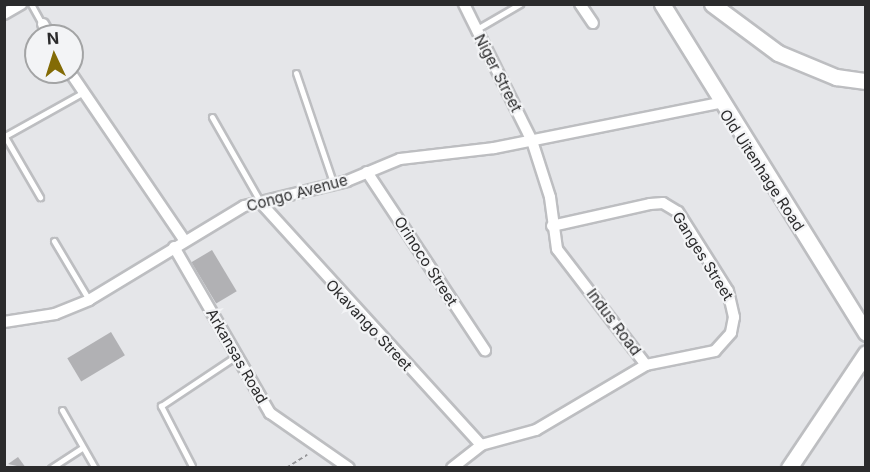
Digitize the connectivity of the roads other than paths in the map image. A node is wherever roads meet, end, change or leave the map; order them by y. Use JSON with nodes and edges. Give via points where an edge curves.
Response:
{"nodes":[{"id":1,"x":21,"y":4,"type":"edge"},
{"id":2,"x":31,"y":4,"type":"edge"},
{"id":3,"x":464,"y":4,"type":"edge"},
{"id":4,"x":520,"y":4,"type":"edge"},
{"id":5,"x":580,"y":4,"type":"edge"},
{"id":6,"x":662,"y":4,"type":"edge"},
{"id":7,"x":712,"y":4,"type":"edge"},
{"id":8,"x":4,"y":14,"type":"edge"},
{"id":9,"x":594,"y":23,"type":"dead end"},
{"id":10,"x":43,"y":24,"type":"edge"},
{"id":11,"x":476,"y":29,"type":"junction"},
{"id":12,"x":296,"y":73,"type":"dead end"},
{"id":13,"x":866,"y":81,"type":"edge"},
{"id":14,"x":77,"y":84,"type":"edge"},
{"id":15,"x":82,"y":93,"type":"junction"},
{"id":16,"x":719,"y":103,"type":"junction"},
{"id":17,"x":212,"y":117,"type":"dead end"},
{"id":18,"x":5,"y":135,"type":"edge"},
{"id":19,"x":532,"y":141,"type":"junction"},
{"id":20,"x":367,"y":172,"type":"junction"},
{"id":21,"x":334,"y":185,"type":"junction"},
{"id":22,"x":40,"y":197,"type":"dead end"},
{"id":23,"x":260,"y":202,"type":"junction"},
{"id":24,"x":552,"y":226,"type":"junction"},
{"id":25,"x":185,"y":241,"type":"junction"},
{"id":26,"x":54,"y":242,"type":"dead end"},
{"id":27,"x":174,"y":247,"type":"junction"},
{"id":28,"x":89,"y":300,"type":"junction"},
{"id":29,"x":4,"y":322,"type":"edge"},
{"id":30,"x":866,"y":333,"type":"edge"},
{"id":31,"x":484,"y":350,"type":"dead end"},
{"id":32,"x":866,"y":352,"type":"edge"},
{"id":33,"x":236,"y":356,"type":"junction"},
{"id":34,"x":646,"y":365,"type":"junction"},
{"id":35,"x":62,"y":411,"type":"dead end"},
{"id":36,"x":481,"y":445,"type":"junction"},
{"id":37,"x":82,"y":448,"type":"junction"},
{"id":38,"x":192,"y":466,"type":"edge"},
{"id":39,"x":51,"y":468,"type":"edge"},
{"id":40,"x":95,"y":468,"type":"edge"},
{"id":41,"x":349,"y":468,"type":"edge"},
{"id":42,"x":452,"y":468,"type":"edge"},
{"id":43,"x":789,"y":468,"type":"edge"}],
"edges":[{"from":1,"to":8,"type":"street"},
{"from":2,"to":10,"type":"lane"},
{"from":3,"to":11,"type":"street","name":"Niger Street"},
{"from":4,"to":11,"type":"lane"},
{"from":5,"to":9,"type":"street"},
{"from":6,"to":16,"type":"street","name":"Old Uitenhage Road"},
{"from":7,"to":13,"type":"street","via":[[778,53],[836,76]]},
{"from":11,"to":19,"type":"street","name":"Niger Street"},
{"from":12,"to":21,"type":"lane"},
{"from":14,"to":15,"type":"street"},
{"from":15,"to":18,"type":"lane"},
{"from":15,"to":25,"type":"street"},
{"from":16,"to":19,"type":"street","name":"Congo Avenue"},
{"from":16,"to":30,"type":"street","name":"Old Uitenhage Road"},
{"from":17,"to":23,"type":"lane"},
{"from":18,"to":22,"type":"lane"},
{"from":19,"to":20,"type":"street","name":"Congo Avenue","via":[[400,159]]},
{"from":19,"to":24,"type":"street","name":"Indus Road","via":[[550,197]]},
{"from":20,"to":21,"type":"street","name":"Congo Avenue"},
{"from":20,"to":31,"type":"street","name":"Orinoco Street"},
{"from":21,"to":23,"type":"street","name":"Congo Avenue"},
{"from":23,"to":25,"type":"street","name":"Congo Avenue","via":[[233,211]]},
{"from":23,"to":36,"type":"street","name":"Okavango Street"},
{"from":24,"to":34,"type":"street","name":"Indus Road","via":[[557,249]]},
{"from":24,"to":34,"type":"street","name":"Ganges Street","via":[[650,204],[663,203],[678,212],[728,291],[734,317],[731,333],[715,351]]},
{"from":25,"to":27,"type":"street","name":"Congo Avenue"},
{"from":26,"to":28,"type":"lane"},
{"from":27,"to":28,"type":"street","name":"Congo Avenue"},
{"from":27,"to":33,"type":"street","name":"Arkansas Road"},
{"from":28,"to":29,"type":"street","name":"Congo Avenue","via":[[55,314]]},
{"from":32,"to":43,"type":"street"},
{"from":33,"to":38,"type":"lane","via":[[161,406]]},
{"from":33,"to":41,"type":"street","name":"Arkansas Road","via":[[270,413]]},
{"from":34,"to":36,"type":"street","name":"Indus Road","via":[[536,430]]},
{"from":35,"to":37,"type":"lane"},
{"from":36,"to":42,"type":"street","name":"Indus Road"},
{"from":37,"to":39,"type":"lane"},
{"from":37,"to":40,"type":"lane"}]}
